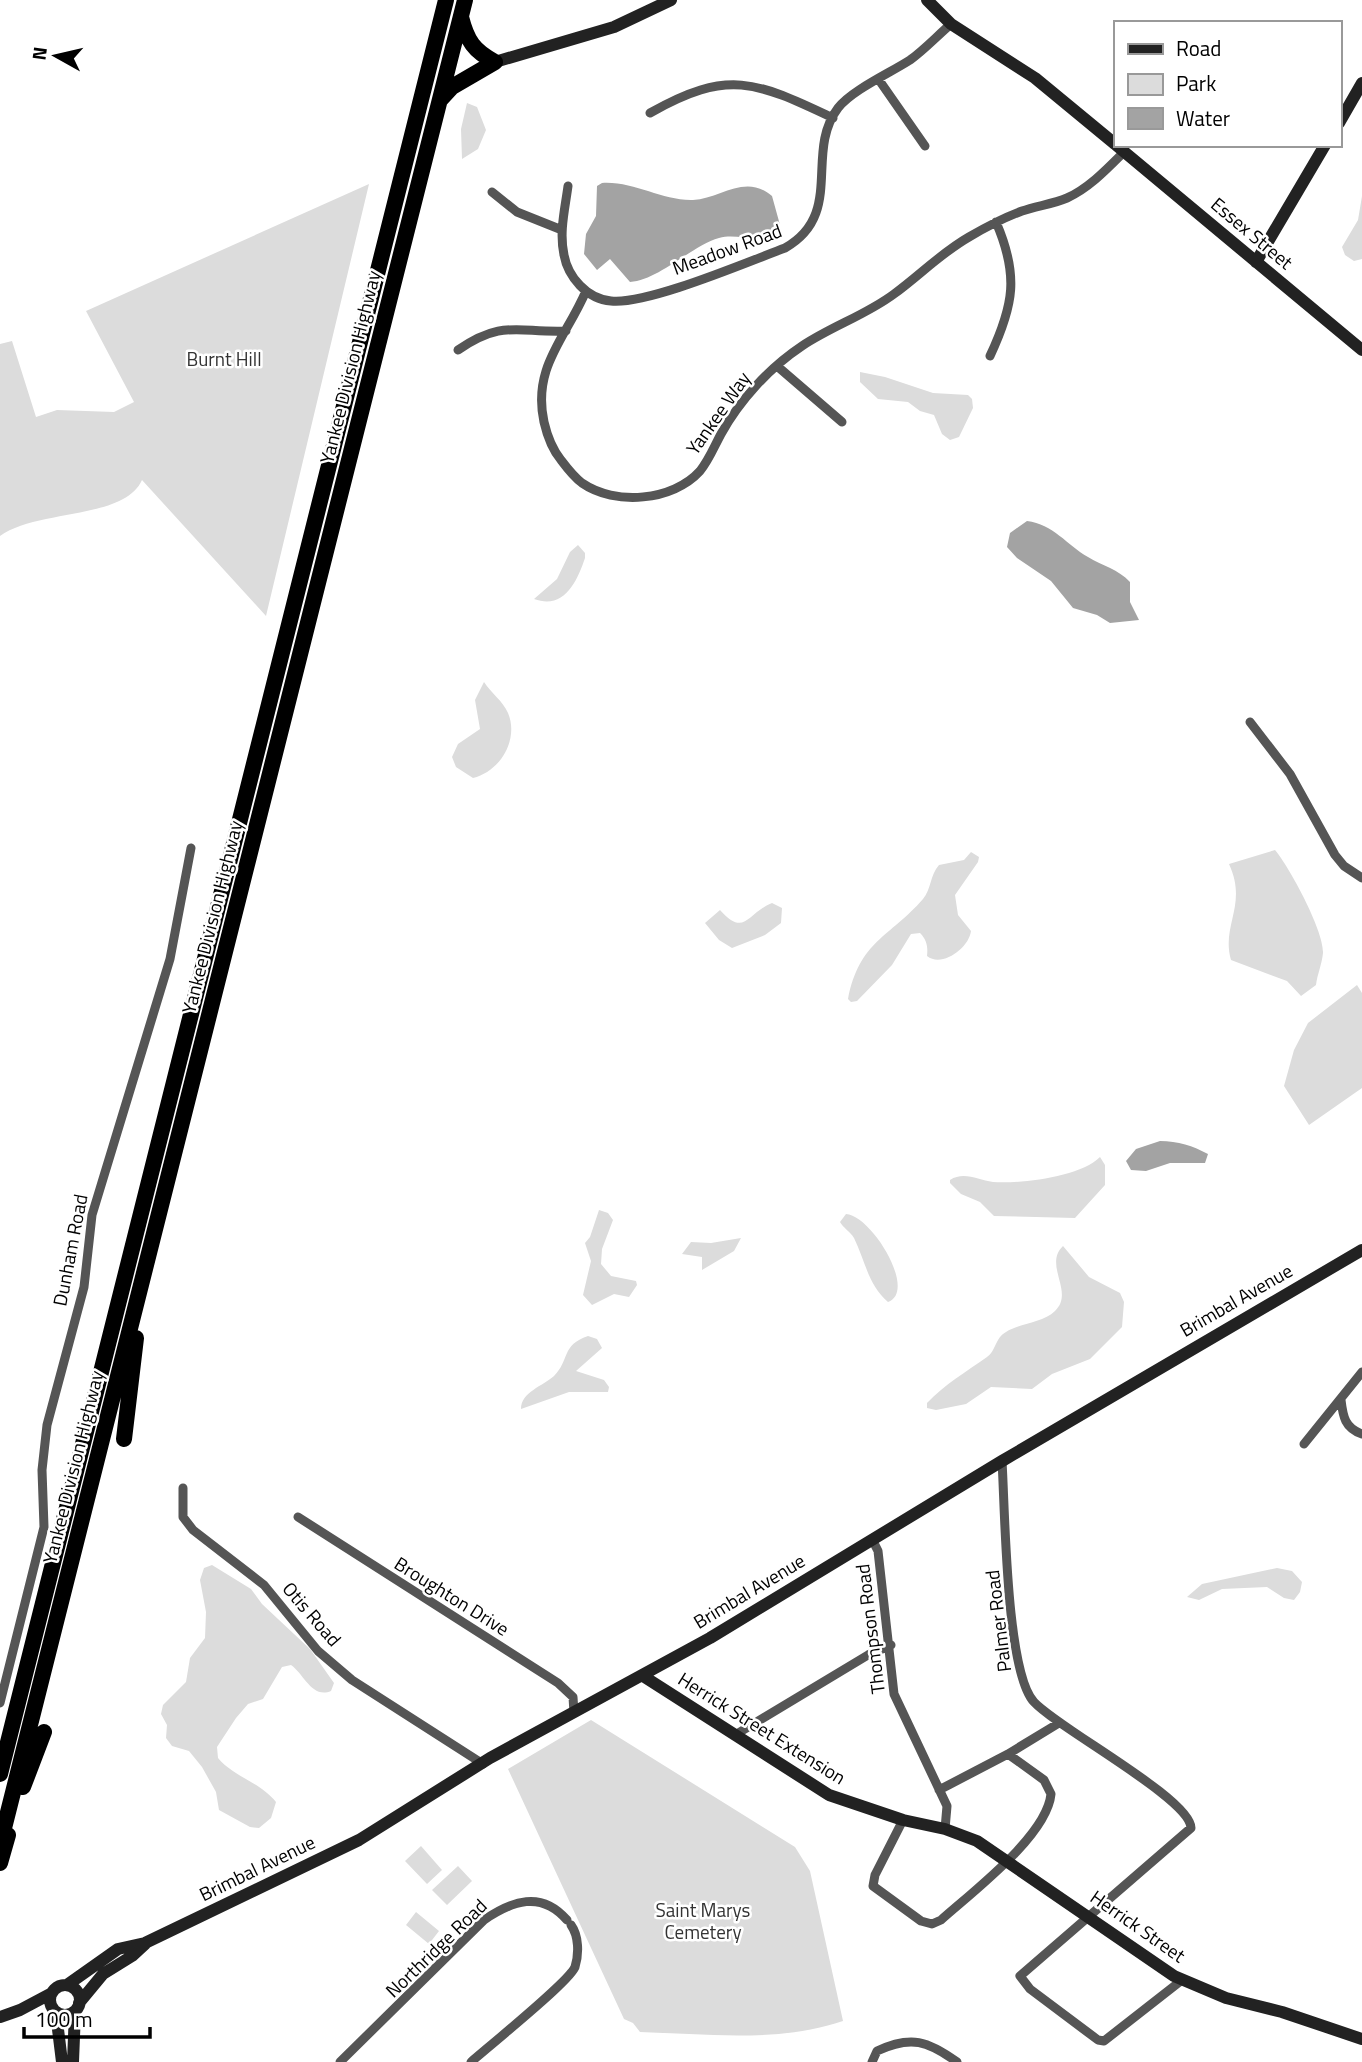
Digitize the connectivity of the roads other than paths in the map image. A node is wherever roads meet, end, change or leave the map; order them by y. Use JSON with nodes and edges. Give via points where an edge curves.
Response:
{"nodes":[{"id":1,"x":446,"y":0,"type":"edge"},
{"id":2,"x":671,"y":0,"type":"edge"},
{"id":3,"x":931,"y":2,"type":"edge"},
{"id":4,"x":463,"y":8,"type":"edge"},
{"id":5,"x":951,"y":24,"type":"junction"},
{"id":6,"x":495,"y":62,"type":"junction"},
{"id":7,"x":879,"y":80,"type":"junction"},
{"id":8,"x":1362,"y":83,"type":"edge"},
{"id":9,"x":439,"y":102,"type":"junction"},
{"id":10,"x":650,"y":113,"type":"dead end"},
{"id":11,"x":833,"y":118,"type":"junction"},
{"id":12,"x":1341,"y":120,"type":"edge"},
{"id":13,"x":1114,"y":143,"type":"edge"},
{"id":14,"x":925,"y":146,"type":"dead end"},
{"id":15,"x":1119,"y":147,"type":"edge"},
{"id":16,"x":1324,"y":147,"type":"edge"},
{"id":17,"x":568,"y":186,"type":"dead end"},
{"id":18,"x":492,"y":192,"type":"dead end"},
{"id":19,"x":996,"y":222,"type":"junction"},
{"id":20,"x":562,"y":230,"type":"junction"},
{"id":21,"x":1256,"y":262,"type":"junction"},
{"id":22,"x":586,"y":291,"type":"junction"},
{"id":23,"x":566,"y":331,"type":"junction"},
{"id":24,"x":458,"y":349,"type":"dead end"},
{"id":25,"x":1362,"y":350,"type":"edge"},
{"id":26,"x":990,"y":356,"type":"dead end"},
{"id":27,"x":777,"y":366,"type":"junction"},
{"id":28,"x":842,"y":422,"type":"dead end"},
{"id":29,"x":1250,"y":722,"type":"dead end"},
{"id":30,"x":191,"y":848,"type":"dead end"},
{"id":31,"x":1362,"y":878,"type":"edge"},
{"id":32,"x":1362,"y":1250,"type":"edge"},
{"id":33,"x":144,"y":1268,"type":"junction"},
{"id":34,"x":1362,"y":1372,"type":"edge"},
{"id":35,"x":1341,"y":1400,"type":"junction"},
{"id":36,"x":1362,"y":1434,"type":"edge"},
{"id":37,"x":124,"y":1439,"type":"dead end"},
{"id":38,"x":1304,"y":1444,"type":"dead end"},
{"id":39,"x":1002,"y":1461,"type":"junction"},
{"id":40,"x":183,"y":1488,"type":"dead end"},
{"id":41,"x":298,"y":1517,"type":"dead end"},
{"id":42,"x":872,"y":1539,"type":"junction"},
{"id":43,"x":891,"y":1645,"type":"junction"},
{"id":44,"x":643,"y":1676,"type":"junction"},
{"id":45,"x":0,"y":1703,"type":"edge"},
{"id":46,"x":574,"y":1713,"type":"junction"},
{"id":47,"x":1059,"y":1723,"type":"junction"},
{"id":48,"x":44,"y":1732,"type":"dead end"},
{"id":49,"x":736,"y":1735,"type":"junction"},
{"id":50,"x":1008,"y":1754,"type":"junction"},
{"id":51,"x":483,"y":1764,"type":"junction"},
{"id":52,"x":0,"y":1774,"type":"edge"},
{"id":53,"x":939,"y":1790,"type":"junction"},
{"id":54,"x":903,"y":1820,"type":"junction"},
{"id":55,"x":945,"y":1829,"type":"junction"},
{"id":56,"x":0,"y":1844,"type":"edge"},
{"id":57,"x":1008,"y":1860,"type":"junction"},
{"id":58,"x":0,"y":1863,"type":"edge"},
{"id":59,"x":1089,"y":1916,"type":"junction"},
{"id":60,"x":145,"y":1943,"type":"junction"},
{"id":61,"x":1182,"y":1980,"type":"junction"},
{"id":62,"x":67,"y":1986,"type":"junction"},
{"id":63,"x":52,"y":1993,"type":"junction"},
{"id":64,"x":77,"y":2007,"type":"junction"},
{"id":65,"x":20,"y":2010,"type":"junction"},
{"id":66,"x":55,"y":2012,"type":"junction"},
{"id":67,"x":0,"y":2017,"type":"edge"},
{"id":68,"x":1362,"y":2039,"type":"edge"},
{"id":69,"x":62,"y":2062,"type":"edge"},
{"id":70,"x":73,"y":2062,"type":"edge"},
{"id":71,"x":340,"y":2062,"type":"edge"},
{"id":72,"x":471,"y":2062,"type":"edge"},
{"id":73,"x":872,"y":2062,"type":"edge"},
{"id":74,"x":957,"y":2062,"type":"edge"}],
"edges":[{"from":1,"to":52,"type":"highway","name":"Yankee Division Highway"},
{"from":2,"to":6,"type":"main road","via":[[614,27]]},
{"from":3,"to":5,"type":"main road","name":"Essex Street"},
{"from":4,"to":6,"type":"highway","via":[[470,44]]},
{"from":4,"to":9,"type":"highway","name":"Yankee Division Highway"},
{"from":5,"to":7,"type":"street"},
{"from":5,"to":13,"type":"main road","name":"Essex Street","via":[[1035,78]]},
{"from":6,"to":9,"type":"highway","via":[[452,87]]},
{"from":7,"to":11,"type":"street","via":[[839,107]]},
{"from":7,"to":14,"type":"street"},
{"from":8,"to":12,"type":"main road"},
{"from":9,"to":33,"type":"highway","name":"Yankee Division Highway"},
{"from":10,"to":11,"type":"street","via":[[686,93],[715,85],[746,84]]},
{"from":11,"to":22,"type":"street","name":"Meadow Road","via":[[817,216],[798,240],[659,292],[610,301]]},
{"from":15,"to":19,"type":"street","name":"Yankee Way","via":[[1105,172],[1067,198]]},
{"from":15,"to":21,"type":"main road","name":"Essex Street"},
{"from":16,"to":21,"type":"main road"},
{"from":17,"to":20,"type":"street"},
{"from":18,"to":20,"type":"street","via":[[517,212]]},
{"from":19,"to":26,"type":"street","via":[[1009,257],[1012,290],[1008,318]]},
{"from":19,"to":27,"type":"street","name":"Yankee Way","via":[[938,256],[880,304],[835,326]]},
{"from":20,"to":22,"type":"street","via":[[570,273]]},
{"from":21,"to":25,"type":"main road","name":"Essex Street"},
{"from":22,"to":23,"type":"street","name":"Yankee Way"},
{"from":23,"to":24,"type":"street","via":[[508,327],[478,335]]},
{"from":23,"to":27,"type":"street","name":"Yankee Way","via":[[541,382],[546,431],[569,471],[583,483],[613,494],[638,497],[668,491],[698,473],[743,401]]},
{"from":27,"to":28,"type":"street"},
{"from":29,"to":31,"type":"street","via":[[1290,774],[1335,855]]},
{"from":30,"to":45,"type":"street","name":"Dunham Road","via":[[170,959],[92,1216],[84,1287],[47,1425],[42,1470],[44,1527]]},
{"from":32,"to":39,"type":"main road","name":"Brimbal Avenue"},
{"from":33,"to":37,"type":"highway"},
{"from":33,"to":56,"type":"highway","name":"Yankee Division Highway"},
{"from":34,"to":35,"type":"street"},
{"from":35,"to":36,"type":"street","via":[[1343,1417],[1352,1430]]},
{"from":35,"to":38,"type":"street"},
{"from":39,"to":42,"type":"main road","name":"Brimbal Avenue"},
{"from":39,"to":47,"type":"street","name":"Palmer Road","via":[[1020,1671],[1025,1690]]},
{"from":40,"to":51,"type":"street","name":"Otis Road","via":[[183,1517],[193,1530],[265,1585],[318,1651],[352,1680]]},
{"from":41,"to":46,"type":"street","name":"Broughton Drive","via":[[558,1683],[573,1697]]},
{"from":42,"to":43,"type":"street","name":"Thompson Road","via":[[878,1551]]},
{"from":42,"to":44,"type":"main road","name":"Brimbal Avenue"},
{"from":43,"to":49,"type":"street"},
{"from":43,"to":53,"type":"street","name":"Thompson Road","via":[[894,1694]]},
{"from":44,"to":46,"type":"main road","name":"Brimbal Avenue"},
{"from":44,"to":49,"type":"main road","name":"Herrick Street Extension"},
{"from":46,"to":51,"type":"main road","name":"Brimbal Avenue"},
{"from":47,"to":50,"type":"street"},
{"from":47,"to":59,"type":"street","name":"Palmer Road","via":[[1147,1783],[1191,1821],[1191,1828]]},
{"from":48,"to":58,"type":"highway"},
{"from":49,"to":54,"type":"main road","name":"Herrick Street Extension","via":[[829,1795]]},
{"from":50,"to":53,"type":"street"},
{"from":50,"to":57,"type":"street","via":[[1044,1780],[1051,1794],[1035,1828]]},
{"from":51,"to":60,"type":"main road","name":"Brimbal Avenue","via":[[359,1840]]},
{"from":53,"to":55,"type":"street","name":"Thompson Road","via":[[948,1811]]},
{"from":54,"to":55,"type":"main road","name":"Herrick Street Extension"},
{"from":54,"to":57,"type":"street","via":[[872,1883],[878,1892],[925,1923],[941,1920]]},
{"from":55,"to":57,"type":"main road","name":"Herrick Street","via":[[970,1837]]},
{"from":57,"to":59,"type":"main road","name":"Herrick Street"},
{"from":59,"to":61,"type":"main road","name":"Herrick Street","via":[[1155,1966]]},
{"from":59,"to":61,"type":"street","via":[[1020,1976],[1030,1989],[1098,2040],[1108,2038]]},
{"from":60,"to":62,"type":"main road","via":[[118,1949]]},
{"from":60,"to":64,"type":"main road","via":[[103,1974]]},
{"from":61,"to":68,"type":"main road","name":"Herrick Street"},
{"from":62,"to":63,"type":"main road"},
{"from":62,"to":64,"type":"main road","via":[[78,1993]]},
{"from":63,"to":65,"type":"main road"},
{"from":63,"to":66,"type":"main road"},
{"from":64,"to":66,"type":"main road","via":[[66,2015]]},
{"from":64,"to":70,"type":"main road"},
{"from":65,"to":66,"type":"main road"},
{"from":65,"to":67,"type":"main road"},
{"from":66,"to":69,"type":"main road"},
{"from":71,"to":72,"type":"street","name":"Northridge Road","via":[[484,1920],[508,1904],[523,1901],[554,1907],[576,1932],[578,1951],[570,1975]]},
{"from":73,"to":74,"type":"street","via":[[877,2051],[910,2041],[936,2047]]}]}
